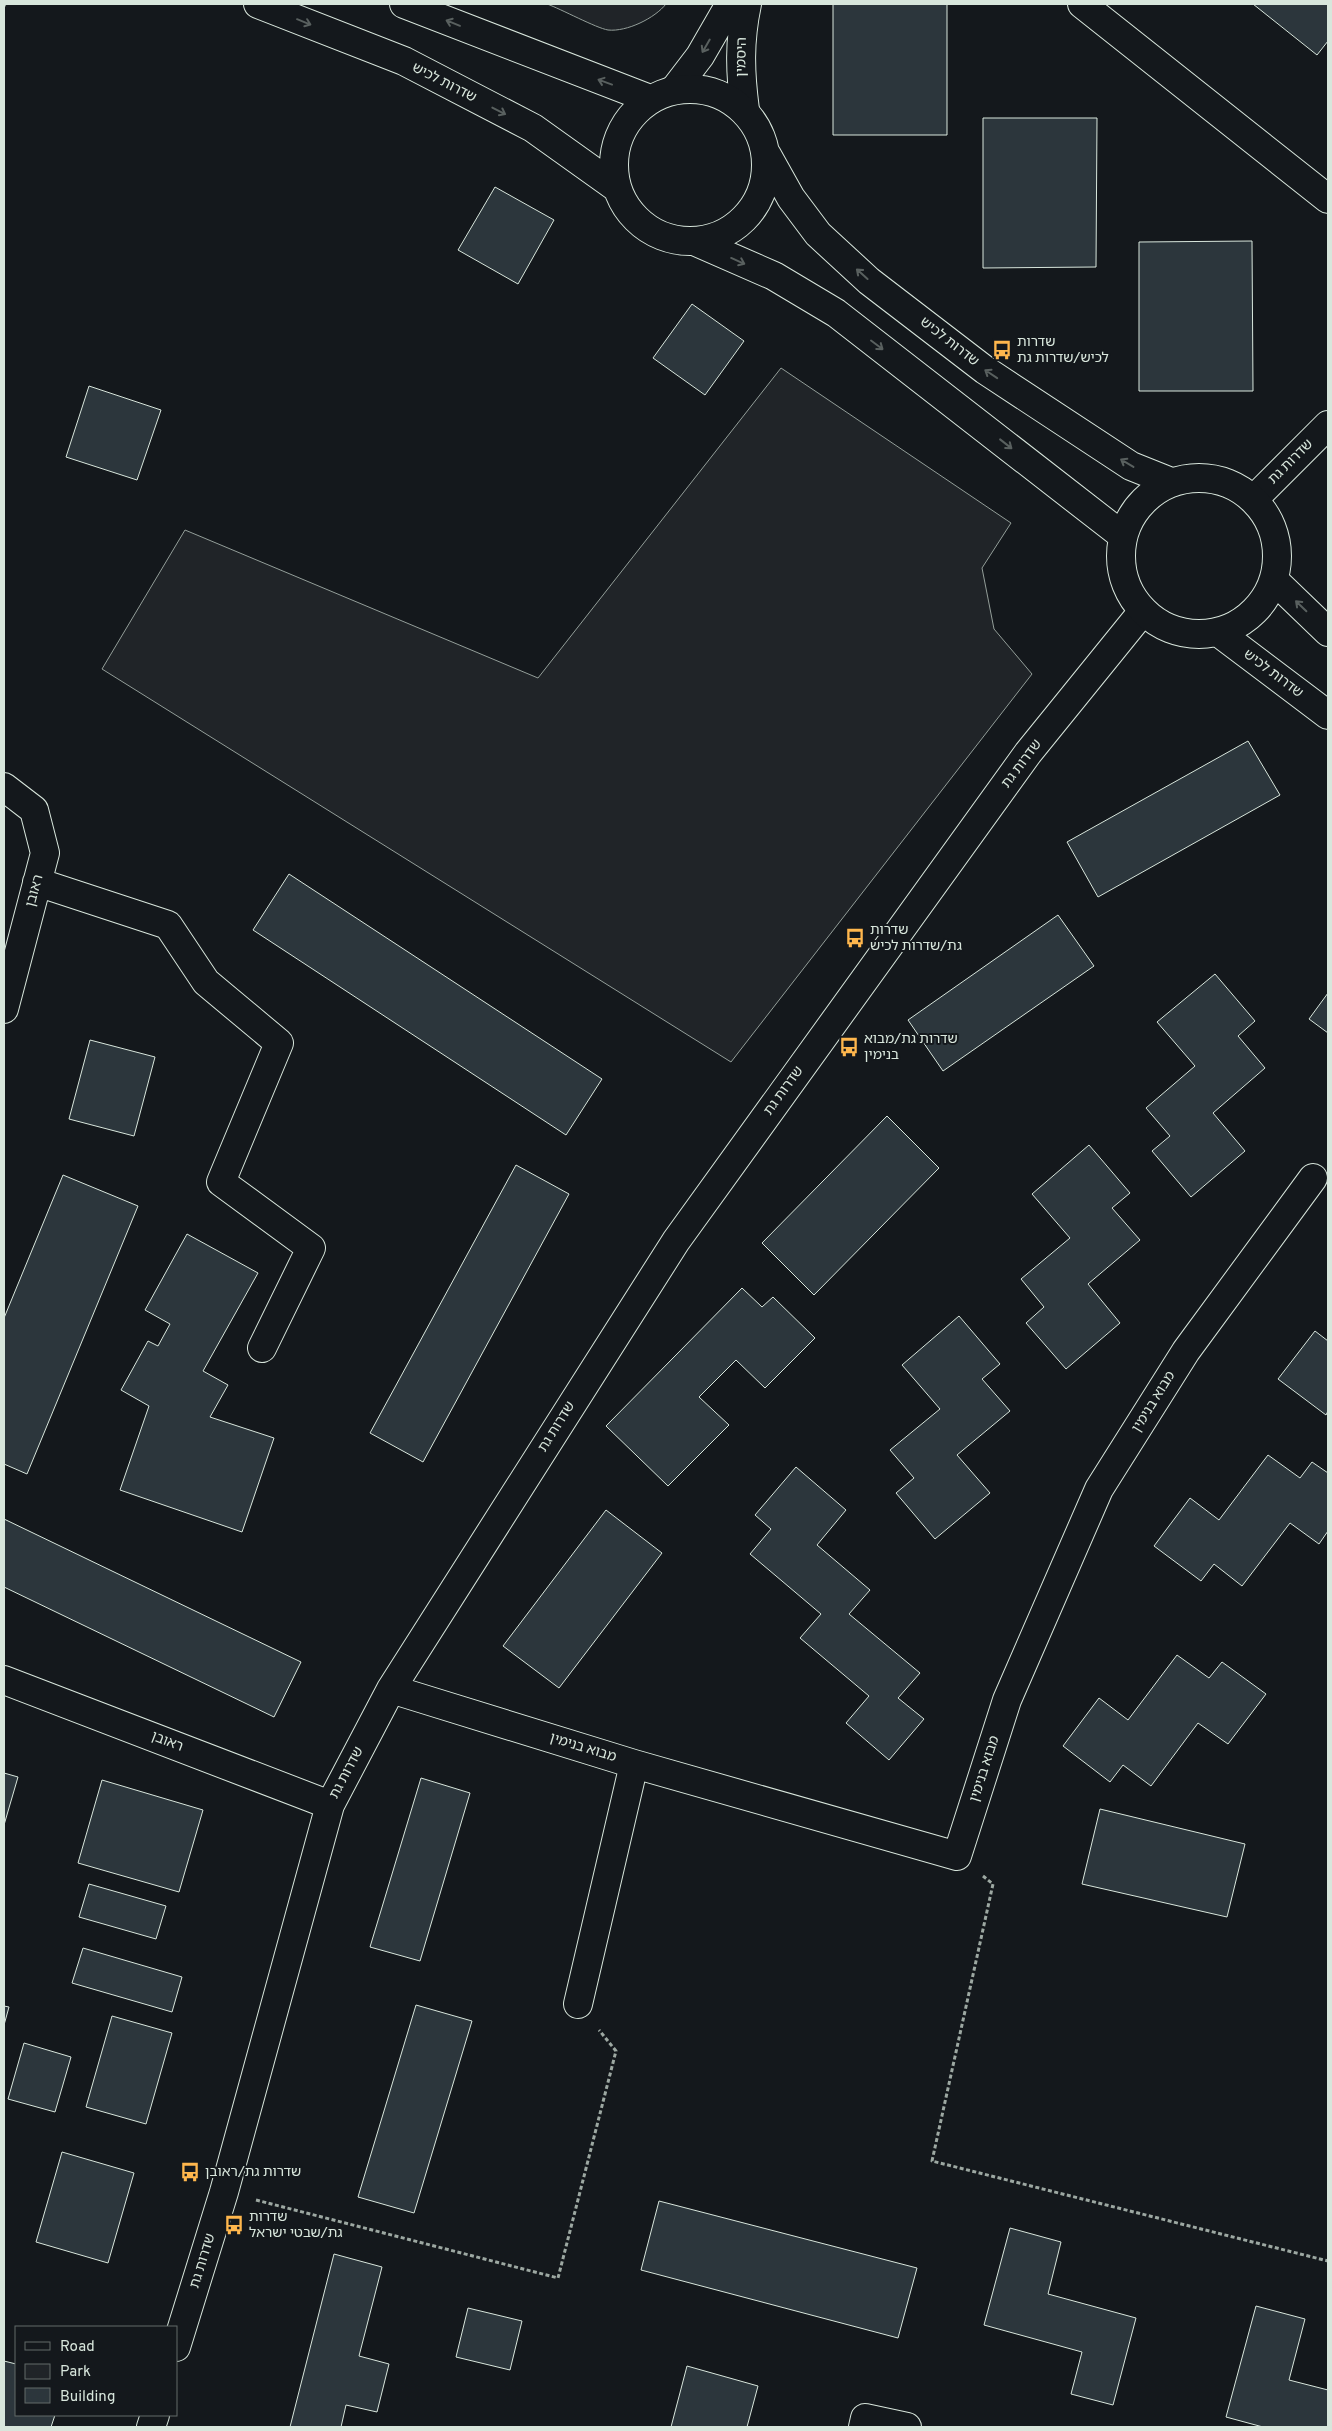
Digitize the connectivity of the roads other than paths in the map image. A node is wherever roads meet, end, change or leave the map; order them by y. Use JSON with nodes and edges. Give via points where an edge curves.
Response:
{"nodes":[{"id":1,"x":258,"y":4,"type":"edge"},
{"id":2,"x":404,"y":4,"type":"edge"},
{"id":3,"x":730,"y":4,"type":"edge"},
{"id":4,"x":747,"y":4,"type":"edge"},
{"id":5,"x":1082,"y":4,"type":"edge"},
{"id":6,"x":662,"y":94,"type":"junction"},
{"id":7,"x":745,"y":110,"type":"junction"},
{"id":8,"x":767,"y":155,"type":"junction"},
{"id":9,"x":617,"y":188,"type":"junction"},
{"id":10,"x":1328,"y":199,"type":"edge"},
{"id":11,"x":694,"y":241,"type":"junction"},
{"id":12,"x":1328,"y":425,"type":"edge"},
{"id":13,"x":1172,"y":482,"type":"junction"},
{"id":14,"x":1254,"y":499,"type":"junction"},
{"id":15,"x":1123,"y":536,"type":"junction"},
{"id":16,"x":1274,"y":580,"type":"junction"},
{"id":17,"x":1143,"y":611,"type":"junction"},
{"id":18,"x":1218,"y":632,"type":"junction"},
{"id":19,"x":1328,"y":632,"type":"edge"},
{"id":20,"x":1328,"y":715,"type":"edge"},
{"id":21,"x":4,"y":787,"type":"edge"},
{"id":22,"x":37,"y":882,"type":"junction"},
{"id":23,"x":4,"y":1010,"type":"edge"},
{"id":24,"x":1313,"y":1178,"type":"dead end"},
{"id":25,"x":262,"y":1348,"type":"dead end"},
{"id":26,"x":4,"y":1680,"type":"edge"},
{"id":27,"x":391,"y":1689,"type":"junction"},
{"id":28,"x":634,"y":1764,"type":"junction"},
{"id":29,"x":330,"y":1804,"type":"junction"},
{"id":30,"x":578,"y":2004,"type":"road end"},
{"id":31,"x":178,"y":2341,"type":"edge"},
{"id":32,"x":863,"y":2427,"type":"edge"},
{"id":33,"x":907,"y":2427,"type":"edge"}],
"edges":[{"from":1,"to":9,"type":"street","name":"שדרות לכיש","one_way":true,"via":[[404,61],[533,128]]},
{"from":6,"to":2,"type":"street","one_way":true},
{"from":3,"to":6,"type":"street","name":"היסמין","one_way":true,"via":[[700,56]]},
{"from":4,"to":7,"type":"street","name":"היסמין","via":[[740,72]]},
{"from":5,"to":10,"type":"street"},
{"from":6,"to":7,"type":"street","via":[[700,88],[724,96]]},
{"from":6,"to":9,"type":"street","via":[[631,115],[618,137],[613,163]]},
{"from":7,"to":8,"type":"street","via":[[760,132]]},
{"from":8,"to":11,"type":"street","via":[[766,180],[756,204],[740,223],[719,236]]},
{"from":13,"to":8,"type":"street","name":"שדרות לכיש","one_way":true,"via":[[1131,466],[986,370],[869,281],[818,234],[791,198]]},
{"from":9,"to":11,"type":"street","via":[[628,210],[646,228],[669,239]]},
{"from":11,"to":15,"type":"street","one_way":true,"via":[[774,276],[836,314]]},
{"from":12,"to":14,"type":"street","name":"שדרות גת"},
{"from":13,"to":14,"type":"street","via":[[1193,478],[1215,480],[1236,486]]},
{"from":13,"to":15,"type":"street","via":[[1150,495],[1133,513]]},
{"from":14,"to":16,"type":"street","via":[[1267,517],[1275,537],[1278,559]]},
{"from":15,"to":17,"type":"street","via":[[1120,563],[1127,589]]},
{"from":16,"to":18,"type":"street","via":[[1262,603],[1242,621]]},
{"from":19,"to":16,"type":"street","one_way":true},
{"from":17,"to":18,"type":"street","via":[[1165,627],[1191,634]]},
{"from":17,"to":27,"type":"street","name":"שדרות גת","via":[[1028,753],[676,1241]]},
{"from":18,"to":20,"type":"street","name":"שדרות לכיש"},
{"from":21,"to":22,"type":"street","name":"ראובן","via":[[34,810],[45,853]]},
{"from":22,"to":23,"type":"street","name":"ראובן"},
{"from":22,"to":25,"type":"street","via":[[168,925],[206,982],[280,1043],[221,1182],[310,1248]]},
{"from":24,"to":28,"type":"street","name":"מבוא בנימין","via":[[1186,1351],[1099,1489],[1007,1700],[957,1856]]},
{"from":26,"to":29,"type":"street","name":"ראובן"},
{"from":27,"to":28,"type":"street","name":"מבוא בנימין"},
{"from":27,"to":29,"type":"street","name":"שדרות גת"},
{"from":28,"to":30,"type":"street"},
{"from":29,"to":31,"type":"street","name":"שדרות גת","via":[[224,2192]]},
{"from":32,"to":33,"type":"street","via":[[865,2418]]}]}
